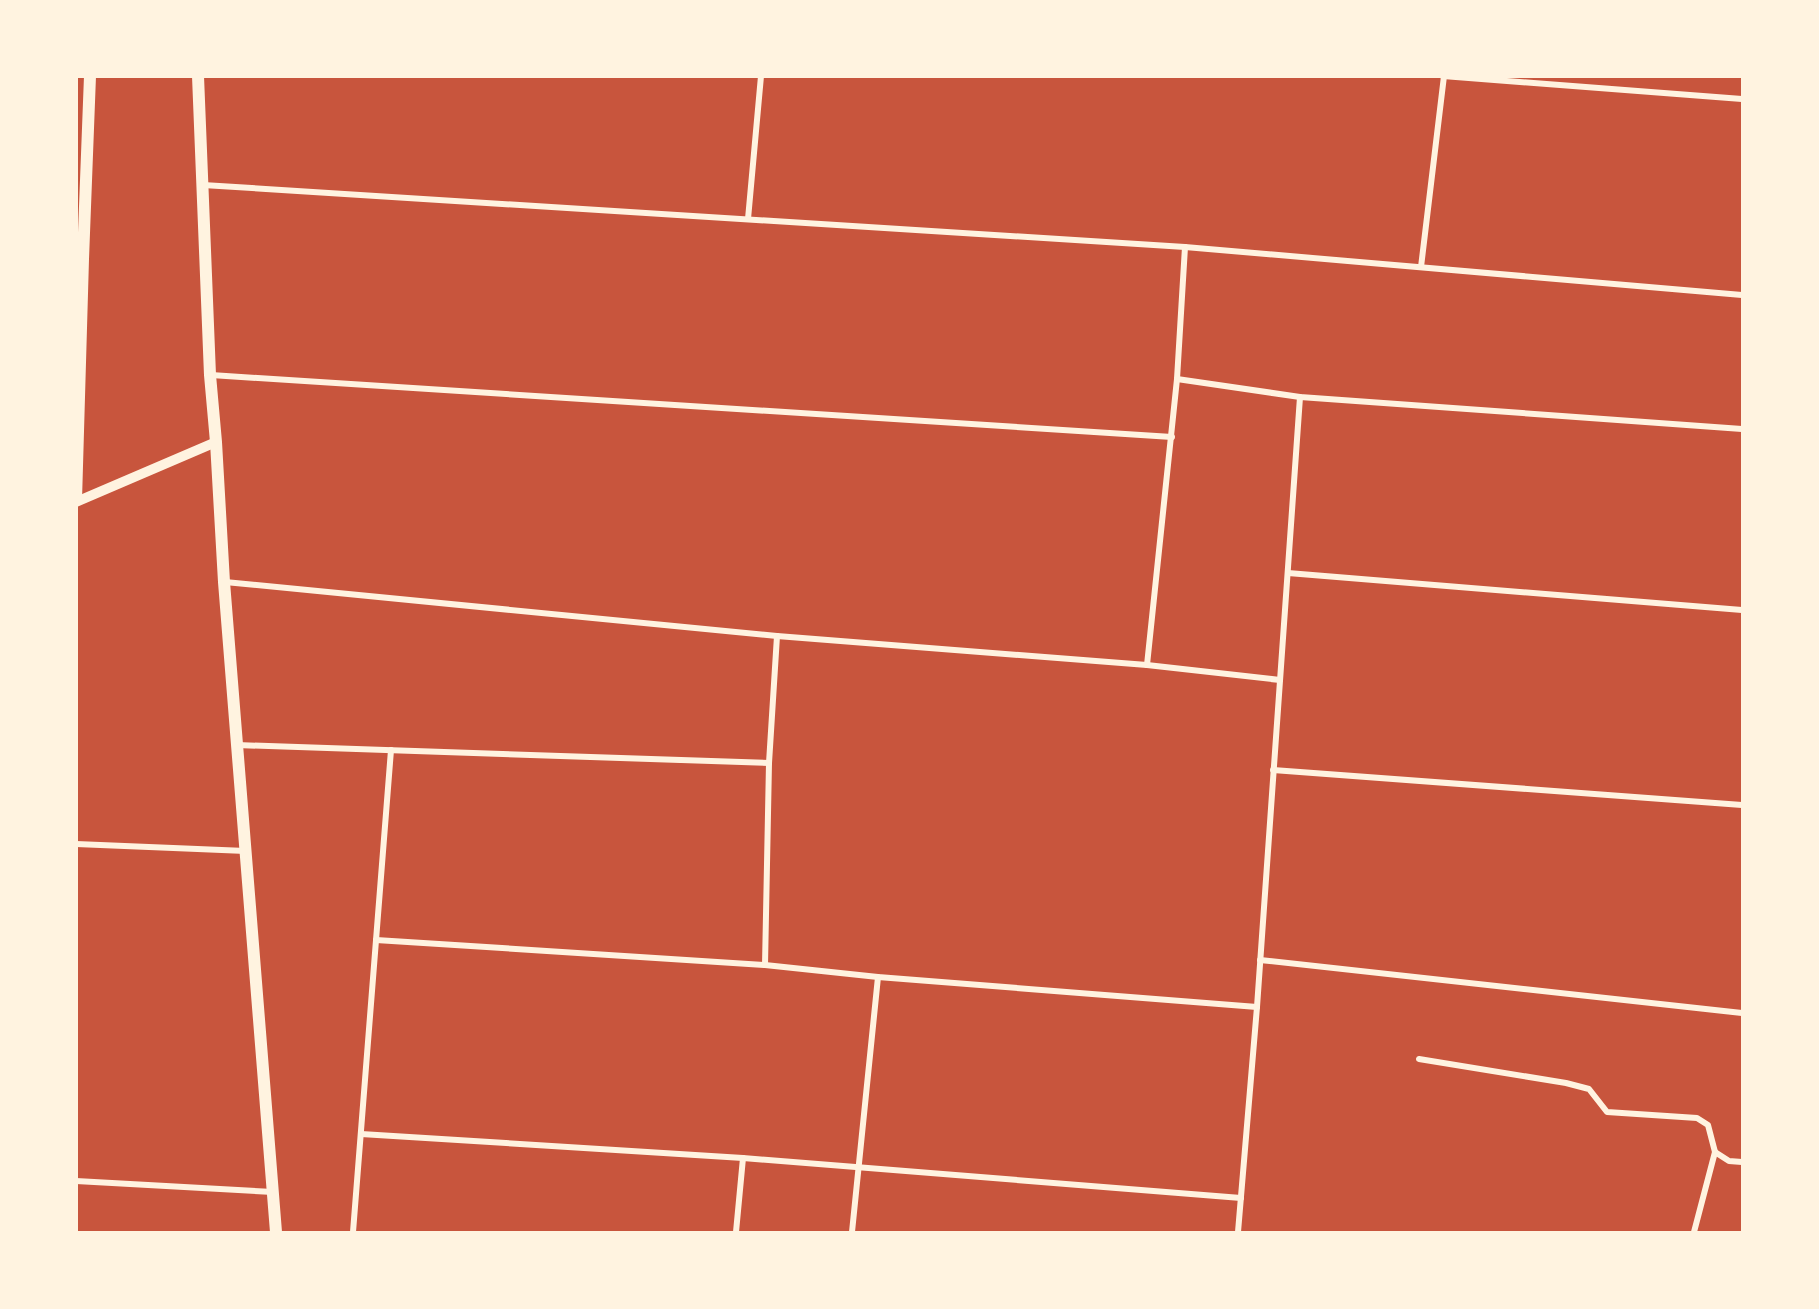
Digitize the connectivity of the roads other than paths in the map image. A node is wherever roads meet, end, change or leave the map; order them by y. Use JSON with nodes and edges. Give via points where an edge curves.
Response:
{"nodes":[{"id":1,"x":90,"y":76,"type":"edge"},
{"id":2,"x":198,"y":76,"type":"edge"},
{"id":3,"x":761,"y":76,"type":"edge"},
{"id":4,"x":1443,"y":76,"type":"edge"},
{"id":5,"x":1743,"y":99,"type":"edge"},
{"id":6,"x":203,"y":185,"type":"junction"},
{"id":7,"x":748,"y":219,"type":"junction"},
{"id":8,"x":1185,"y":247,"type":"junction"},
{"id":9,"x":80,"y":259,"type":"edge"},
{"id":10,"x":1421,"y":267,"type":"junction"},
{"id":11,"x":1743,"y":295,"type":"edge"},
{"id":12,"x":210,"y":375,"type":"junction"},
{"id":13,"x":1177,"y":380,"type":"junction"},
{"id":14,"x":1300,"y":397,"type":"junction"},
{"id":15,"x":1743,"y":429,"type":"edge"},
{"id":16,"x":1172,"y":437,"type":"junction"},
{"id":17,"x":216,"y":442,"type":"junction"},
{"id":18,"x":76,"y":501,"type":"edge"},
{"id":19,"x":1288,"y":573,"type":"junction"},
{"id":20,"x":224,"y":582,"type":"junction"},
{"id":21,"x":1743,"y":610,"type":"edge"},
{"id":22,"x":777,"y":636,"type":"junction"},
{"id":23,"x":1147,"y":664,"type":"junction"},
{"id":24,"x":1280,"y":680,"type":"junction"},
{"id":25,"x":237,"y":745,"type":"junction"},
{"id":26,"x":391,"y":750,"type":"junction"},
{"id":27,"x":769,"y":763,"type":"junction"},
{"id":28,"x":1273,"y":770,"type":"junction"},
{"id":29,"x":1743,"y":805,"type":"edge"},
{"id":30,"x":76,"y":844,"type":"edge"},
{"id":31,"x":246,"y":851,"type":"junction"},
{"id":32,"x":376,"y":940,"type":"junction"},
{"id":33,"x":1260,"y":960,"type":"junction"},
{"id":34,"x":765,"y":965,"type":"junction"},
{"id":35,"x":878,"y":977,"type":"junction"},
{"id":36,"x":1257,"y":1007,"type":"junction"},
{"id":37,"x":1743,"y":1013,"type":"edge"},
{"id":38,"x":1419,"y":1059,"type":"dead end"},
{"id":39,"x":361,"y":1134,"type":"junction"},
{"id":40,"x":1715,"y":1152,"type":"junction"},
{"id":41,"x":743,"y":1158,"type":"junction"},
{"id":42,"x":1743,"y":1162,"type":"edge"},
{"id":43,"x":858,"y":1168,"type":"junction"},
{"id":44,"x":76,"y":1181,"type":"edge"},
{"id":45,"x":273,"y":1192,"type":"junction"},
{"id":46,"x":1241,"y":1198,"type":"junction"},
{"id":47,"x":276,"y":1233,"type":"edge"},
{"id":48,"x":353,"y":1233,"type":"edge"},
{"id":49,"x":736,"y":1233,"type":"edge"},
{"id":50,"x":852,"y":1233,"type":"edge"},
{"id":51,"x":1238,"y":1233,"type":"edge"},
{"id":52,"x":1694,"y":1233,"type":"edge"}],
"edges":[{"from":1,"to":9,"type":"main road"},
{"from":2,"to":6,"type":"main road"},
{"from":3,"to":7,"type":"street"},
{"from":4,"to":5,"type":"street"},
{"from":4,"to":10,"type":"street"},
{"from":6,"to":7,"type":"street"},
{"from":6,"to":12,"type":"main road"},
{"from":7,"to":8,"type":"street"},
{"from":8,"to":10,"type":"street"},
{"from":8,"to":13,"type":"street"},
{"from":9,"to":18,"type":"main road"},
{"from":10,"to":11,"type":"street"},
{"from":12,"to":16,"type":"street"},
{"from":12,"to":17,"type":"main road"},
{"from":13,"to":14,"type":"street"},
{"from":13,"to":16,"type":"street"},
{"from":14,"to":15,"type":"street"},
{"from":14,"to":19,"type":"street"},
{"from":16,"to":23,"type":"street"},
{"from":17,"to":18,"type":"street"},
{"from":17,"to":20,"type":"main road"},
{"from":19,"to":21,"type":"street"},
{"from":19,"to":24,"type":"street"},
{"from":20,"to":22,"type":"street"},
{"from":20,"to":25,"type":"main road"},
{"from":22,"to":23,"type":"street"},
{"from":22,"to":27,"type":"street"},
{"from":23,"to":24,"type":"street"},
{"from":24,"to":28,"type":"street"},
{"from":25,"to":26,"type":"street"},
{"from":25,"to":31,"type":"main road"},
{"from":26,"to":27,"type":"street"},
{"from":26,"to":32,"type":"street"},
{"from":27,"to":34,"type":"street"},
{"from":28,"to":29,"type":"street"},
{"from":28,"to":33,"type":"street"},
{"from":30,"to":31,"type":"street"},
{"from":31,"to":45,"type":"main road"},
{"from":32,"to":34,"type":"street"},
{"from":32,"to":39,"type":"street"},
{"from":33,"to":36,"type":"street"},
{"from":33,"to":37,"type":"street"},
{"from":34,"to":35,"type":"street"},
{"from":35,"to":36,"type":"street"},
{"from":35,"to":43,"type":"street"},
{"from":36,"to":46,"type":"street"},
{"from":38,"to":40,"type":"street","via":[[1589,1089],[1606,1112],[1697,1118],[1708,1125]]},
{"from":39,"to":41,"type":"street"},
{"from":39,"to":48,"type":"street"},
{"from":40,"to":42,"type":"street","via":[[1729,1161]]},
{"from":40,"to":52,"type":"street"},
{"from":41,"to":43,"type":"street"},
{"from":41,"to":49,"type":"street"},
{"from":43,"to":46,"type":"street"},
{"from":43,"to":50,"type":"street"},
{"from":44,"to":45,"type":"street"},
{"from":45,"to":47,"type":"main road"},
{"from":46,"to":51,"type":"street"}]}
